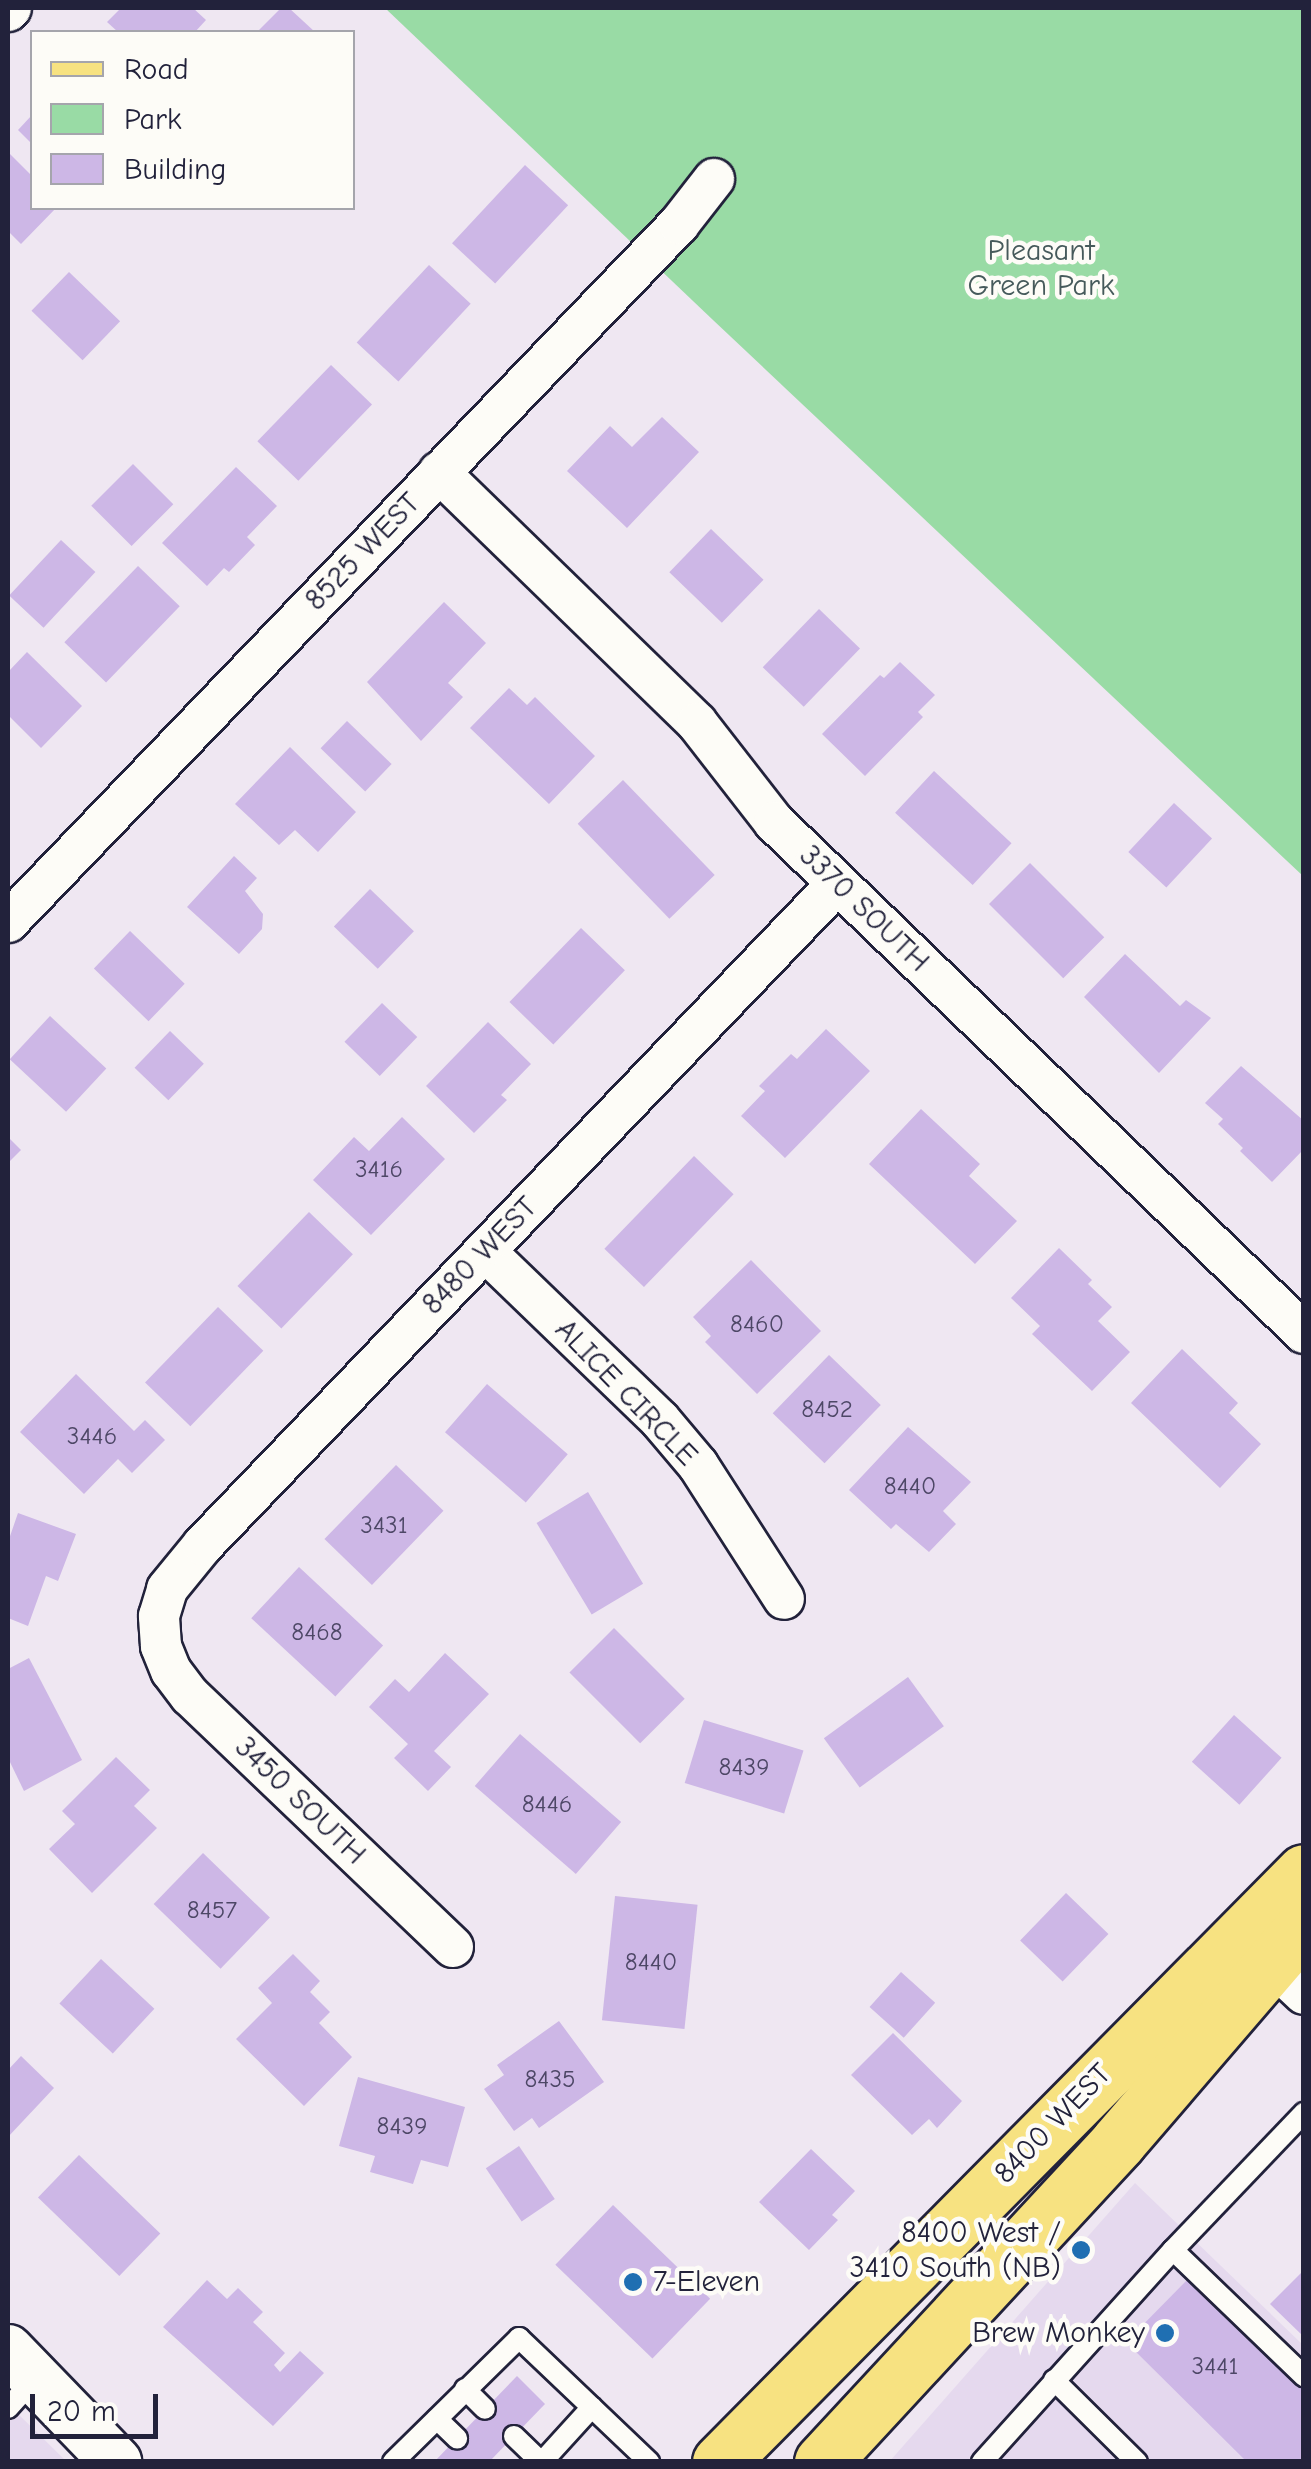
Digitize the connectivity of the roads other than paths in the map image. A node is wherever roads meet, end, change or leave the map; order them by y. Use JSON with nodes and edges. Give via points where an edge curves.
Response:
{"nodes":[{"id":1,"x":714,"y":178,"type":"dead end"},
{"id":2,"x":439,"y":472,"type":"junction"},
{"id":3,"x":838,"y":884,"type":"junction"},
{"id":4,"x":8,"y":922,"type":"edge"},
{"id":5,"x":485,"y":1252,"type":"junction"},
{"id":6,"x":1304,"y":1333,"type":"edge"},
{"id":7,"x":784,"y":1599,"type":"dead end"},
{"id":8,"x":162,"y":1646,"type":"joint"},
{"id":9,"x":1304,"y":1872,"type":"edge"},
{"id":10,"x":453,"y":1947,"type":"dead end"},
{"id":11,"x":1280,"y":1954,"type":"edge"},
{"id":12,"x":1304,"y":2113,"type":"edge"},
{"id":13,"x":1174,"y":2250,"type":"junction"},
{"id":14,"x":1304,"y":2376,"type":"edge"},
{"id":15,"x":17,"y":2379,"type":"edge"},
{"id":16,"x":1054,"y":2380,"type":"junction"},
{"id":17,"x":466,"y":2388,"type":"junction"},
{"id":18,"x":592,"y":2407,"type":"junction"},
{"id":19,"x":486,"y":2409,"type":"dead end"},
{"id":20,"x":436,"y":2418,"type":"junction"},
{"id":21,"x":514,"y":2436,"type":"dead end"},
{"id":22,"x":457,"y":2438,"type":"dead end"},
{"id":23,"x":405,"y":2458,"type":"edge"},
{"id":24,"x":116,"y":2462,"type":"edge"},
{"id":25,"x":542,"y":2462,"type":"edge"},
{"id":26,"x":649,"y":2462,"type":"edge"},
{"id":27,"x":720,"y":2462,"type":"edge"},
{"id":28,"x":822,"y":2462,"type":"edge"},
{"id":29,"x":982,"y":2462,"type":"edge"},
{"id":30,"x":1137,"y":2462,"type":"edge"}],
"edges":[{"from":1,"to":2,"type":"street","name":"8525 WEST","via":[[679,224]]},
{"from":2,"to":3,"type":"street","name":"3370 SOUTH","via":[[697,722],[758,804]]},
{"from":2,"to":4,"type":"street","name":"8525 WEST"},
{"from":3,"to":5,"type":"street","name":"8480 WEST"},
{"from":3,"to":6,"type":"street","name":"3370 SOUTH"},
{"from":5,"to":7,"type":"street","name":"ALICE CIRCLE","via":[[660,1420],[698,1465]]},
{"from":5,"to":8,"type":"street","name":"8480 WEST","via":[[184,1566],[167,1588],[159,1616]]},
{"from":8,"to":10,"type":"street","name":"3450 SOUTH","via":[[190,1696]]},
{"from":9,"to":11,"type":"main road","name":"8400 WEST"},
{"from":11,"to":27,"type":"main road","name":"8400 WEST"},
{"from":11,"to":28,"type":"main road","name":"8400 WEST","via":[[1027,2243]]},
{"from":12,"to":13,"type":"lane"},
{"from":13,"to":14,"type":"lane"},
{"from":13,"to":16,"type":"lane"},
{"from":15,"to":24,"type":"street"},
{"from":16,"to":29,"type":"lane"},
{"from":16,"to":30,"type":"lane"},
{"from":17,"to":18,"type":"lane","via":[[519,2338]]},
{"from":17,"to":19,"type":"lane"},
{"from":17,"to":20,"type":"lane"},
{"from":18,"to":25,"type":"lane"},
{"from":18,"to":26,"type":"lane"},
{"from":20,"to":22,"type":"lane"},
{"from":20,"to":23,"type":"lane"},
{"from":21,"to":25,"type":"lane"}]}
